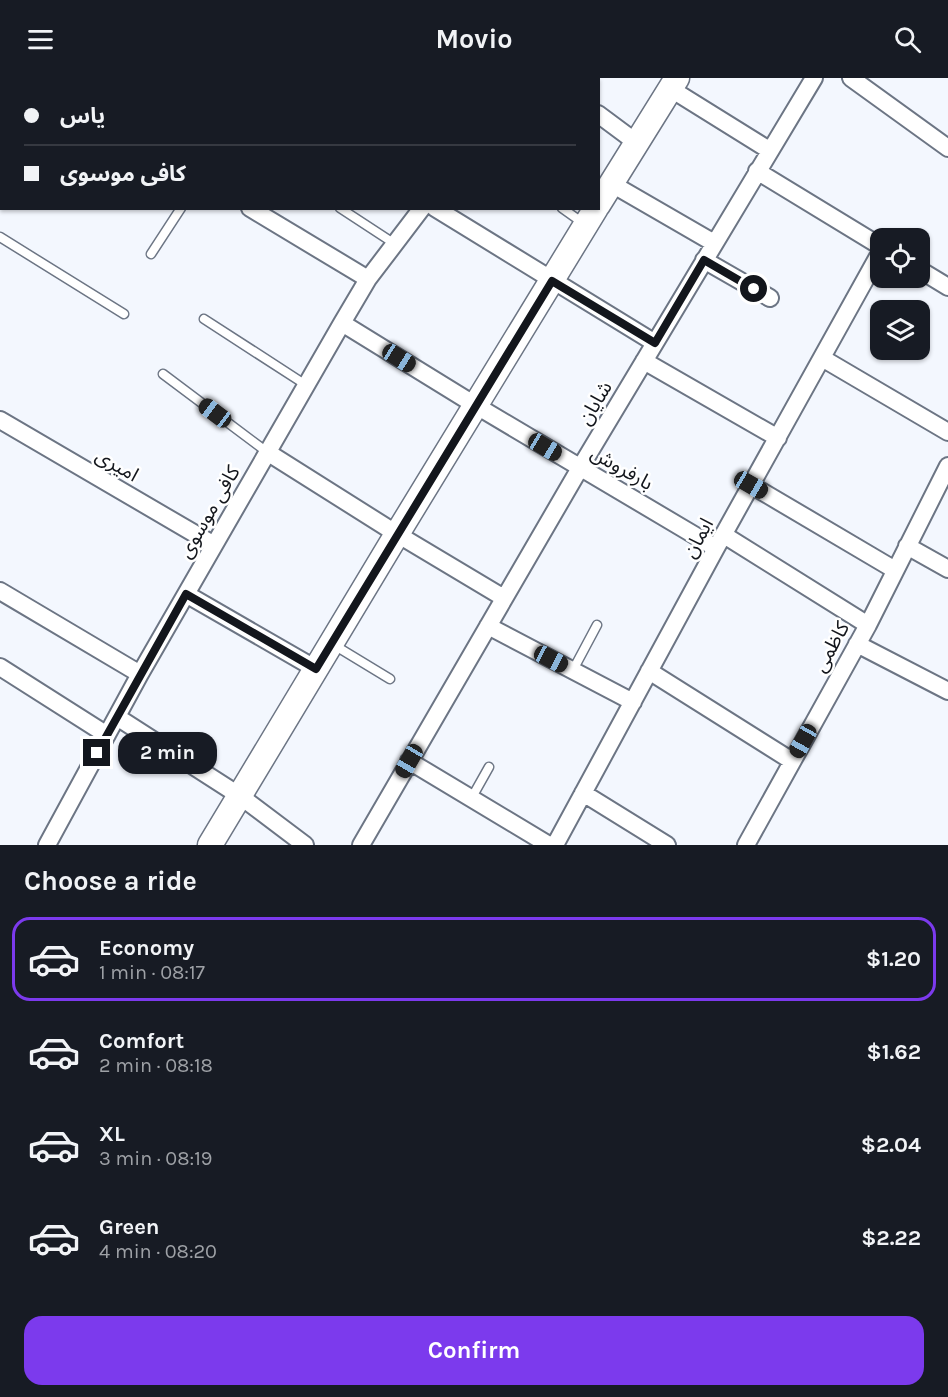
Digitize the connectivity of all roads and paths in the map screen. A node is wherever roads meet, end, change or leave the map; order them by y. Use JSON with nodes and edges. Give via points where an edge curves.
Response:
{"nodes":[{"id":1,"x":814,"y":78,"type":"edge"},
{"id":2,"x":851,"y":78,"type":"edge"},
{"id":3,"x":674,"y":83,"type":"edge"},
{"id":4,"x":600,"y":115,"type":"edge"},
{"id":5,"x":638,"y":142,"type":"junction"},
{"id":6,"x":948,"y":148,"type":"edge"},
{"id":7,"x":770,"y":150,"type":"junction"},
{"id":8,"x":757,"y":171,"type":"junction"},
{"id":9,"x":612,"y":183,"type":"junction"},
{"id":10,"x":600,"y":203,"type":"edge"},
{"id":11,"x":180,"y":210,"type":"edge"},
{"id":12,"x":253,"y":210,"type":"edge"},
{"id":13,"x":343,"y":210,"type":"edge"},
{"id":14,"x":420,"y":210,"type":"edge"},
{"id":15,"x":438,"y":210,"type":"edge"},
{"id":16,"x":575,"y":210,"type":"edge"},
{"id":17,"x":594,"y":213,"type":"edge"},
{"id":18,"x":0,"y":237,"type":"edge"},
{"id":19,"x":870,"y":240,"type":"edge"},
{"id":20,"x":714,"y":243,"type":"junction"},
{"id":21,"x":395,"y":244,"type":"junction"},
{"id":22,"x":151,"y":254,"type":"dead end"},
{"id":23,"x":704,"y":260,"type":"junction"},
{"id":24,"x":870,"y":271,"type":"edge"},
{"id":25,"x":930,"y":276,"type":"edge"},
{"id":26,"x":368,"y":279,"type":"junction"},
{"id":27,"x":552,"y":281,"type":"junction"},
{"id":28,"x":948,"y":287,"type":"edge"},
{"id":29,"x":770,"y":298,"type":"dead end"},
{"id":30,"x":124,"y":314,"type":"dead end"},
{"id":31,"x":204,"y":319,"type":"dead end"},
{"id":32,"x":342,"y":323,"type":"junction"},
{"id":33,"x":655,"y":343,"type":"junction"},
{"id":34,"x":822,"y":358,"type":"junction"},
{"id":35,"x":644,"y":360,"type":"junction"},
{"id":36,"x":163,"y":374,"type":"dead end"},
{"id":37,"x":306,"y":385,"type":"junction"},
{"id":38,"x":476,"y":405,"type":"junction"},
{"id":39,"x":0,"y":420,"type":"edge"},
{"id":40,"x":948,"y":432,"type":"edge"},
{"id":41,"x":778,"y":438,"type":"junction"},
{"id":42,"x":267,"y":452,"type":"junction"},
{"id":43,"x":948,"y":466,"type":"edge"},
{"id":44,"x":580,"y":468,"type":"junction"},
{"id":45,"x":751,"y":485,"type":"junction"},
{"id":46,"x":397,"y":534,"type":"junction"},
{"id":47,"x":720,"y":541,"type":"junction"},
{"id":48,"x":214,"y":545,"type":"junction"},
{"id":49,"x":907,"y":546,"type":"junction"},
{"id":50,"x":948,"y":569,"type":"edge"},
{"id":51,"x":894,"y":570,"type":"junction"},
{"id":52,"x":0,"y":591,"type":"edge"},
{"id":53,"x":186,"y":594,"type":"junction"},
{"id":54,"x":504,"y":598,"type":"junction"},
{"id":55,"x":597,"y":625,"type":"dead end"},
{"id":56,"x":868,"y":625,"type":"junction"},
{"id":57,"x":488,"y":626,"type":"junction"},
{"id":58,"x":332,"y":643,"type":"junction"},
{"id":59,"x":857,"y":644,"type":"junction"},
{"id":60,"x":0,"y":668,"type":"edge"},
{"id":61,"x":316,"y":669,"type":"junction"},
{"id":62,"x":573,"y":670,"type":"junction"},
{"id":63,"x":649,"y":671,"type":"junction"},
{"id":64,"x":140,"y":674,"type":"junction"},
{"id":65,"x":390,"y":680,"type":"dead end"},
{"id":66,"x":948,"y":692,"type":"edge"},
{"id":67,"x":633,"y":702,"type":"junction"},
{"id":68,"x":117,"y":717,"type":"junction"},
{"id":69,"x":107,"y":735,"type":"junction"},
{"id":70,"x":409,"y":761,"type":"junction"},
{"id":71,"x":792,"y":761,"type":"junction"},
{"id":72,"x":489,"y":767,"type":"dead end"},
{"id":73,"x":583,"y":793,"type":"junction"},
{"id":74,"x":240,"y":796,"type":"junction"},
{"id":75,"x":471,"y":799,"type":"junction"},
{"id":76,"x":47,"y":845,"type":"edge"},
{"id":77,"x":210,"y":845,"type":"edge"},
{"id":78,"x":305,"y":845,"type":"edge"},
{"id":79,"x":361,"y":845,"type":"edge"},
{"id":80,"x":549,"y":845,"type":"edge"},
{"id":81,"x":555,"y":845,"type":"edge"},
{"id":82,"x":667,"y":845,"type":"edge"},
{"id":83,"x":746,"y":845,"type":"edge"}],
"edges":[{"from":1,"to":7,"type":"street","name":"شایان"},
{"from":2,"to":6,"type":"street"},
{"from":3,"to":5,"type":"street"},
{"from":3,"to":7,"type":"street"},
{"from":4,"to":5,"type":"street"},
{"from":5,"to":9,"type":"street"},
{"from":7,"to":8,"type":"street","name":"شایان"},
{"from":8,"to":19,"type":"street"},
{"from":8,"to":20,"type":"street","name":"شایان"},
{"from":9,"to":10,"type":"street"},
{"from":9,"to":20,"type":"street"},
{"from":11,"to":22,"type":"lane"},
{"from":12,"to":26,"type":"street"},
{"from":13,"to":21,"type":"lane"},
{"from":14,"to":21,"type":"street","name":"کافی موسوی"},
{"from":15,"to":27,"type":"street"},
{"from":16,"to":17,"type":"lane"},
{"from":17,"to":27,"type":"street"},
{"from":18,"to":30,"type":"lane"},
{"from":20,"to":23,"type":"street","name":"شایان"},
{"from":21,"to":26,"type":"street","name":"کافی موسوی"},
{"from":23,"to":29,"type":"street"},
{"from":23,"to":33,"type":"street","name":"شایان"},
{"from":24,"to":34,"type":"street","name":"ایمان"},
{"from":25,"to":28,"type":"street"},
{"from":26,"to":32,"type":"street","name":"کافی موسوی"},
{"from":27,"to":33,"type":"street"},
{"from":27,"to":38,"type":"street"},
{"from":31,"to":37,"type":"lane"},
{"from":32,"to":37,"type":"street","name":"کافی موسوی"},
{"from":32,"to":38,"type":"street","name":"بارفروش"},
{"from":33,"to":35,"type":"street","name":"شایان"},
{"from":34,"to":40,"type":"street"},
{"from":34,"to":41,"type":"street","name":"ایمان"},
{"from":35,"to":41,"type":"street"},
{"from":35,"to":44,"type":"street","name":"شایان"},
{"from":36,"to":42,"type":"lane"},
{"from":37,"to":42,"type":"street","name":"کافی موسوی"},
{"from":38,"to":44,"type":"street","name":"بارفروش"},
{"from":38,"to":46,"type":"street"},
{"from":39,"to":48,"type":"street","name":"امیری"},
{"from":41,"to":45,"type":"street","name":"ایمان"},
{"from":42,"to":46,"type":"street"},
{"from":42,"to":48,"type":"street","name":"کافی موسوی"},
{"from":43,"to":49,"type":"street","name":"کاظمی"},
{"from":44,"to":47,"type":"street","name":"بارفروش"},
{"from":44,"to":54,"type":"street","name":"شایان"},
{"from":45,"to":47,"type":"street","name":"ایمان"},
{"from":45,"to":51,"type":"street"},
{"from":46,"to":54,"type":"street"},
{"from":46,"to":58,"type":"street"},
{"from":47,"to":56,"type":"street","name":"بارفروش"},
{"from":47,"to":63,"type":"street","name":"ایمان"},
{"from":48,"to":53,"type":"street","name":"کافی موسوی"},
{"from":49,"to":50,"type":"street"},
{"from":49,"to":51,"type":"street","name":"کاظمی"},
{"from":51,"to":56,"type":"street","name":"کاظمی"},
{"from":52,"to":64,"type":"street"},
{"from":53,"to":61,"type":"street"},
{"from":53,"to":64,"type":"street","name":"کافی موسوی"},
{"from":54,"to":57,"type":"street","name":"شایان"},
{"from":55,"to":62,"type":"lane"},
{"from":56,"to":59,"type":"street","name":"کاظمی"},
{"from":57,"to":62,"type":"street"},
{"from":57,"to":70,"type":"street","name":"شایان"},
{"from":58,"to":61,"type":"street"},
{"from":58,"to":65,"type":"lane"},
{"from":59,"to":66,"type":"street"},
{"from":59,"to":71,"type":"street","name":"کاظمی"},
{"from":60,"to":69,"type":"street"},
{"from":61,"to":74,"type":"street"},
{"from":62,"to":67,"type":"street"},
{"from":63,"to":67,"type":"street","name":"ایمان"},
{"from":63,"to":71,"type":"street"},
{"from":64,"to":68,"type":"street","name":"کافی موسوی"},
{"from":67,"to":73,"type":"street","name":"ایمان"},
{"from":68,"to":69,"type":"street","name":"کافی موسوی"},
{"from":68,"to":74,"type":"street"},
{"from":69,"to":76,"type":"street","name":"کافی موسوی"},
{"from":70,"to":75,"type":"street"},
{"from":70,"to":79,"type":"street","name":"شایان"},
{"from":71,"to":83,"type":"street","name":"کاظمی"},
{"from":72,"to":75,"type":"lane"},
{"from":73,"to":81,"type":"street","name":"ایمان"},
{"from":73,"to":82,"type":"street"},
{"from":74,"to":77,"type":"street"},
{"from":74,"to":78,"type":"street"},
{"from":75,"to":80,"type":"street"}]}
